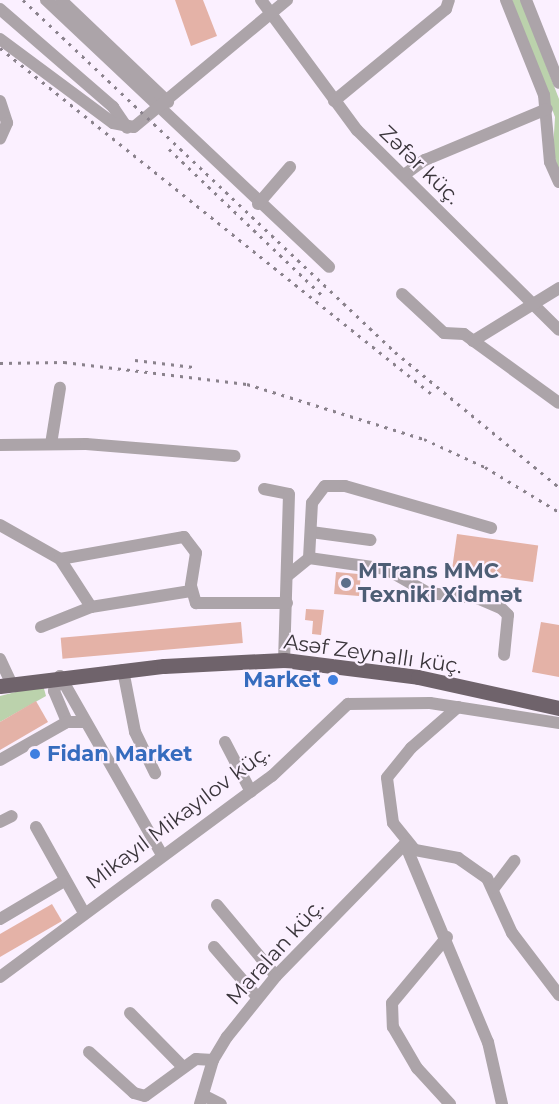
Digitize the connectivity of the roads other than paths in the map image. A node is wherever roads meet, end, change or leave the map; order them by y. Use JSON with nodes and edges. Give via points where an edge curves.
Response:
{"nodes":[{"id":1,"x":46,"y":0,"type":"edge"},
{"id":2,"x":61,"y":0,"type":"edge"},
{"id":3,"x":261,"y":0,"type":"edge"},
{"id":4,"x":287,"y":0,"type":"edge"},
{"id":5,"x":449,"y":0,"type":"edge"},
{"id":6,"x":506,"y":0,"type":"edge"},
{"id":7,"x":526,"y":0,"type":"edge"},
{"id":8,"x":0,"y":9,"type":"edge"},
{"id":9,"x":272,"y":13,"type":"junction"},
{"id":10,"x":0,"y":39,"type":"edge"},
{"id":11,"x":559,"y":83,"type":"edge"},
{"id":12,"x":0,"y":101,"type":"edge"},
{"id":13,"x":334,"y":101,"type":"junction"},
{"id":14,"x":159,"y":109,"type":"junction"},
{"id":15,"x":547,"y":109,"type":"junction"},
{"id":16,"x":128,"y":128,"type":"junction"},
{"id":17,"x":0,"y":139,"type":"edge"},
{"id":18,"x":290,"y":167,"type":"dead end"},
{"id":19,"x":404,"y":175,"type":"junction"},
{"id":20,"x":559,"y":182,"type":"edge"},
{"id":21,"x":258,"y":204,"type":"junction"},
{"id":22,"x":329,"y":267,"type":"dead end"},
{"id":23,"x":559,"y":288,"type":"edge"},
{"id":24,"x":402,"y":294,"type":"dead end"},
{"id":25,"x":530,"y":304,"type":"junction"},
{"id":26,"x":559,"y":330,"type":"edge"},
{"id":27,"x":473,"y":341,"type":"junction"},
{"id":28,"x":60,"y":388,"type":"dead end"},
{"id":29,"x":559,"y":403,"type":"edge"},
{"id":30,"x":51,"y":444,"type":"junction"},
{"id":31,"x":0,"y":445,"type":"edge"},
{"id":32,"x":236,"y":456,"type":"dead end"},
{"id":33,"x":264,"y":489,"type":"dead end"},
{"id":34,"x":0,"y":525,"type":"edge"},
{"id":35,"x":491,"y":528,"type":"dead end"},
{"id":36,"x":311,"y":532,"type":"junction"},
{"id":37,"x":370,"y":540,"type":"dead end"},
{"id":38,"x":309,"y":558,"type":"junction"},
{"id":39,"x":60,"y":559,"type":"junction"},
{"id":40,"x":287,"y":576,"type":"junction"},
{"id":41,"x":191,"y":591,"type":"junction"},
{"id":42,"x":287,"y":603,"type":"junction"},
{"id":43,"x":91,"y":607,"type":"junction"},
{"id":44,"x":41,"y":627,"type":"dead end"},
{"id":45,"x":504,"y":655,"type":"dead end"},
{"id":46,"x":0,"y":659,"type":"edge"},
{"id":47,"x":284,"y":660,"type":"junction"},
{"id":48,"x":123,"y":670,"type":"junction"},
{"id":49,"x":60,"y":676,"type":"junction"},
{"id":50,"x":6,"y":685,"type":"edge"},
{"id":51,"x":458,"y":707,"type":"junction"},
{"id":52,"x":559,"y":708,"type":"edge"},
{"id":53,"x":67,"y":722,"type":"junction"},
{"id":54,"x":85,"y":722,"type":"junction"},
{"id":55,"x":559,"y":723,"type":"edge"},
{"id":56,"x":225,"y":742,"type":"dead end"},
{"id":57,"x":0,"y":760,"type":"edge"},
{"id":58,"x":155,"y":773,"type":"dead end"},
{"id":59,"x":251,"y":792,"type":"junction"},
{"id":60,"x":12,"y":816,"type":"dead end"},
{"id":61,"x":0,"y":822,"type":"edge"},
{"id":62,"x":36,"y":827,"type":"dead end"},
{"id":63,"x":405,"y":844,"type":"junction"},
{"id":64,"x":162,"y":855,"type":"junction"},
{"id":65,"x":514,"y":861,"type":"dead end"},
{"id":66,"x":64,"y":881,"type":"junction"},
{"id":67,"x":494,"y":888,"type":"junction"},
{"id":68,"x":217,"y":905,"type":"dead end"},
{"id":69,"x":84,"y":913,"type":"junction"},
{"id":70,"x":0,"y":919,"type":"edge"},
{"id":71,"x":447,"y":937,"type":"junction"},
{"id":72,"x":214,"y":947,"type":"dead end"},
{"id":73,"x":276,"y":976,"type":"junction"},
{"id":74,"x":0,"y":977,"type":"edge"},
{"id":75,"x":559,"y":995,"type":"edge"},
{"id":76,"x":258,"y":998,"type":"junction"},
{"id":77,"x":130,"y":1013,"type":"dead end"},
{"id":78,"x":89,"y":1052,"type":"dead end"},
{"id":79,"x":213,"y":1060,"type":"junction"},
{"id":80,"x":183,"y":1067,"type":"junction"},
{"id":81,"x":202,"y":1100,"type":"edge"},
{"id":82,"x":221,"y":1104,"type":"edge"},
{"id":83,"x":450,"y":1104,"type":"edge"},
{"id":84,"x":502,"y":1104,"type":"edge"}],
"edges":[{"from":1,"to":14,"type":"street"},
{"from":2,"to":14,"type":"street"},
{"from":3,"to":9,"type":"street","name":"Zəfər küç."},
{"from":4,"to":9,"type":"street"},
{"from":5,"to":13,"type":"street","via":[[446,9]]},
{"from":6,"to":15,"type":"street"},
{"from":7,"to":11,"type":"street"},
{"from":8,"to":16,"type":"street","via":[[113,107]]},
{"from":9,"to":13,"type":"street","name":"Zəfər küç."},
{"from":9,"to":14,"type":"street"},
{"from":10,"to":16,"type":"street","via":[[113,123]]},
{"from":12,"to":17,"type":"street","via":[[7,123]]},
{"from":13,"to":19,"type":"street","name":"Zəfər küç."},
{"from":14,"to":16,"type":"street"},
{"from":14,"to":21,"type":"street"},
{"from":15,"to":19,"type":"street","via":[[425,160]]},
{"from":15,"to":20,"type":"street","via":[[550,162]]},
{"from":18,"to":21,"type":"street"},
{"from":19,"to":25,"type":"street","name":"Zəfər küç."},
{"from":21,"to":22,"type":"street"},
{"from":23,"to":25,"type":"street"},
{"from":24,"to":27,"type":"street","via":[[444,333],[464,334]]},
{"from":25,"to":26,"type":"street","name":"Zəfər küç."},
{"from":25,"to":27,"type":"street"},
{"from":27,"to":29,"type":"street"},
{"from":28,"to":30,"type":"street"},
{"from":30,"to":31,"type":"street"},
{"from":30,"to":32,"type":"street"},
{"from":33,"to":40,"type":"street","via":[[289,494]]},
{"from":34,"to":39,"type":"street"},
{"from":35,"to":36,"type":"street","via":[[333,485],[315,496]]},
{"from":36,"to":37,"type":"street"},
{"from":36,"to":38,"type":"street"},
{"from":38,"to":40,"type":"street"},
{"from":38,"to":45,"type":"street","via":[[386,569],[428,593],[477,598],[501,608],[508,615]]},
{"from":39,"to":41,"type":"street","via":[[184,537],[196,553]]},
{"from":39,"to":43,"type":"street"},
{"from":40,"to":42,"type":"street"},
{"from":41,"to":42,"type":"street","via":[[196,603],[203,605]]},
{"from":41,"to":43,"type":"street"},
{"from":42,"to":47,"type":"street"},
{"from":43,"to":44,"type":"street"},
{"from":46,"to":50,"type":"street"},
{"from":47,"to":48,"type":"main road","name":"Asəf Zeynallı küç."},
{"from":47,"to":52,"type":"main road","name":"Asəf Zeynallı küç.","via":[[409,676]]},
{"from":48,"to":49,"type":"main road","name":"Asəf Zeynallı küç."},
{"from":48,"to":58,"type":"street","via":[[135,732]]},
{"from":49,"to":50,"type":"main road","name":"Asəf Zeynallı küç."},
{"from":49,"to":53,"type":"street","via":[[54,692]]},
{"from":49,"to":54,"type":"street"},
{"from":51,"to":55,"type":"street","name":"Mikayıl Mikayılov küç."},
{"from":51,"to":59,"type":"street","name":"Mikayıl Mikayılov küç.","via":[[382,700],[348,704]]},
{"from":51,"to":63,"type":"street","via":[[411,748],[387,778],[387,804]]},
{"from":53,"to":54,"type":"street"},
{"from":53,"to":57,"type":"street"},
{"from":54,"to":64,"type":"street"},
{"from":56,"to":59,"type":"street"},
{"from":59,"to":64,"type":"street","name":"Mikayıl Mikayılov küç."},
{"from":60,"to":61,"type":"street"},
{"from":62,"to":66,"type":"street"},
{"from":63,"to":67,"type":"street","via":[[468,863]]},
{"from":63,"to":71,"type":"street"},
{"from":63,"to":73,"type":"street","name":"Maralan küç."},
{"from":64,"to":69,"type":"street","name":"Mikayıl Mikayılov küç."},
{"from":65,"to":67,"type":"street"},
{"from":66,"to":69,"type":"street"},
{"from":66,"to":70,"type":"street"},
{"from":67,"to":75,"type":"street","via":[[512,933]]},
{"from":68,"to":73,"type":"street"},
{"from":69,"to":74,"type":"street","name":"Mikayıl Mikayılov küç."},
{"from":71,"to":83,"type":"street","via":[[392,1003],[393,1027],[417,1068]]},
{"from":71,"to":84,"type":"street","via":[[488,1042]]},
{"from":72,"to":76,"type":"street"},
{"from":73,"to":76,"type":"street","name":"Maralan küç."},
{"from":76,"to":79,"type":"street","name":"Maralan küç."},
{"from":77,"to":80,"type":"street"},
{"from":78,"to":80,"type":"street","via":[[139,1095],[152,1094]]},
{"from":79,"to":80,"type":"street","via":[[204,1056]]},
{"from":79,"to":81,"type":"street","name":"Maralan küç."},
{"from":81,"to":82,"type":"street"}]}
